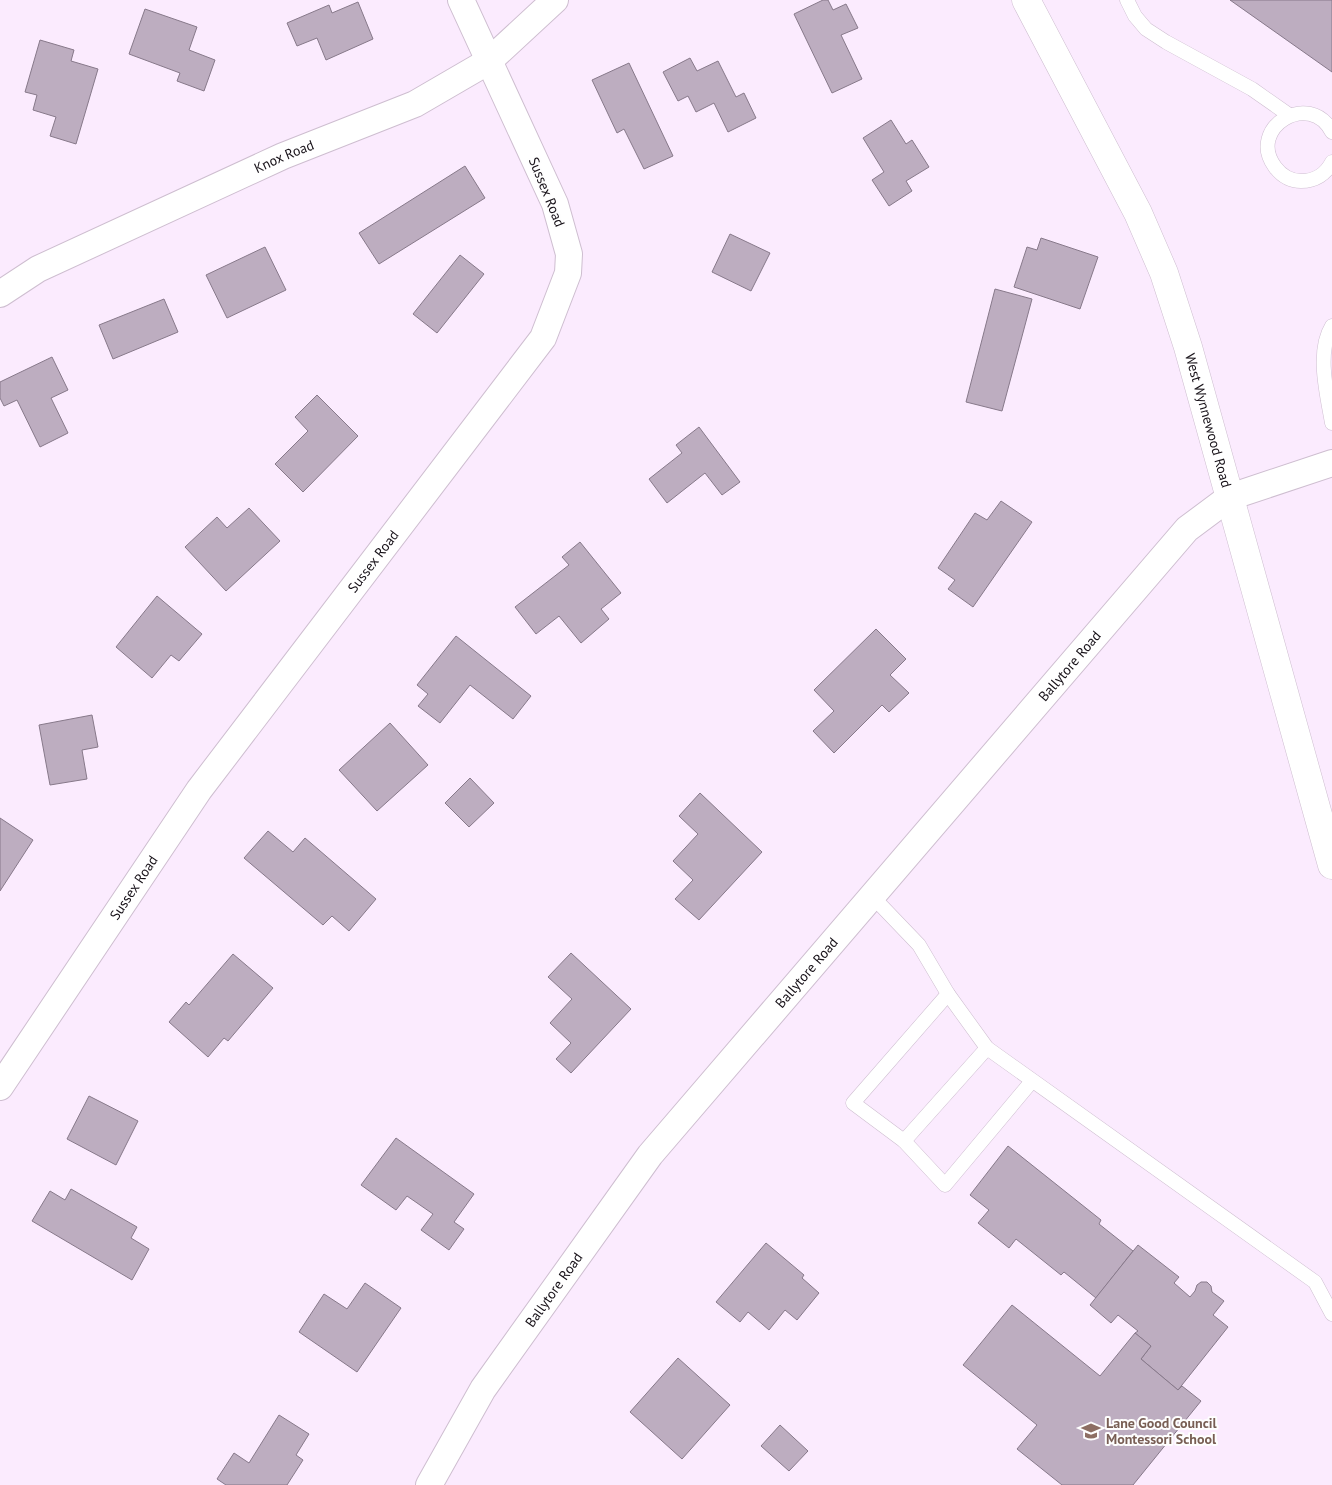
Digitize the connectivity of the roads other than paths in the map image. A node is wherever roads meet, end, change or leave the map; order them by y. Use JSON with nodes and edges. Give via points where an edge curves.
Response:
{"nodes":[{"id":1,"x":461,"y":0,"type":"edge"},
{"id":2,"x":555,"y":0,"type":"edge"},
{"id":3,"x":1026,"y":0,"type":"edge"},
{"id":4,"x":1127,"y":0,"type":"edge"},
{"id":5,"x":489,"y":61,"type":"junction"},
{"id":6,"x":1290,"y":115,"type":"junction"},
{"id":7,"x":1332,"y":132,"type":"edge"},
{"id":8,"x":1332,"y":162,"type":"edge"},
{"id":9,"x":0,"y":294,"type":"edge"},
{"id":10,"x":1332,"y":326,"type":"edge"},
{"id":11,"x":1332,"y":423,"type":"edge"},
{"id":12,"x":1332,"y":463,"type":"edge"},
{"id":13,"x":1230,"y":497,"type":"junction"},
{"id":14,"x":1332,"y":864,"type":"edge"},
{"id":15,"x":872,"y":896,"type":"junction"},
{"id":16,"x":948,"y":994,"type":"junction"},
{"id":17,"x":987,"y":1048,"type":"junction"},
{"id":18,"x":1032,"y":1081,"type":"junction"},
{"id":19,"x":0,"y":1087,"type":"edge"},
{"id":20,"x":904,"y":1141,"type":"junction"},
{"id":21,"x":1332,"y":1314,"type":"edge"},
{"id":22,"x":430,"y":1485,"type":"edge"}],
"edges":[{"from":1,"to":5,"type":"street","name":"Sussex Road"},
{"from":2,"to":5,"type":"street","name":"Knox Road"},
{"from":3,"to":13,"type":"main road","name":"West Wynnewood Road","via":[[1138,213],[1164,273]]},
{"from":4,"to":6,"type":"lane","via":[[1146,29],[1252,89]]},
{"from":5,"to":9,"type":"street","name":"Knox Road","via":[[415,104],[274,160],[38,269]]},
{"from":5,"to":19,"type":"street","name":"Sussex Road","via":[[555,204],[570,254],[568,273],[543,338],[199,790]]},
{"from":6,"to":7,"type":"lane","via":[[1311,114],[1321,119]]},
{"from":6,"to":8,"type":"lane","via":[[1280,120],[1268,139],[1271,162],[1278,171],[1287,178],[1310,180],[1320,176]]},
{"from":10,"to":11,"type":"lane","via":[[1325,350],[1324,380]]},
{"from":12,"to":13,"type":"street","name":"Ballytore Road"},
{"from":13,"to":14,"type":"main road","name":"West Wynnewood Road"},
{"from":13,"to":15,"type":"street","name":"Ballytore Road","via":[[1187,529]]},
{"from":15,"to":16,"type":"lane","via":[[919,945]]},
{"from":15,"to":22,"type":"street","name":"Ballytore Road","via":[[650,1155],[484,1389]]},
{"from":16,"to":17,"type":"lane"},
{"from":16,"to":20,"type":"lane","via":[[853,1103]]},
{"from":17,"to":18,"type":"lane"},
{"from":17,"to":20,"type":"lane"},
{"from":18,"to":20,"type":"lane","via":[[945,1185]]},
{"from":18,"to":21,"type":"lane","via":[[1315,1282]]}]}
